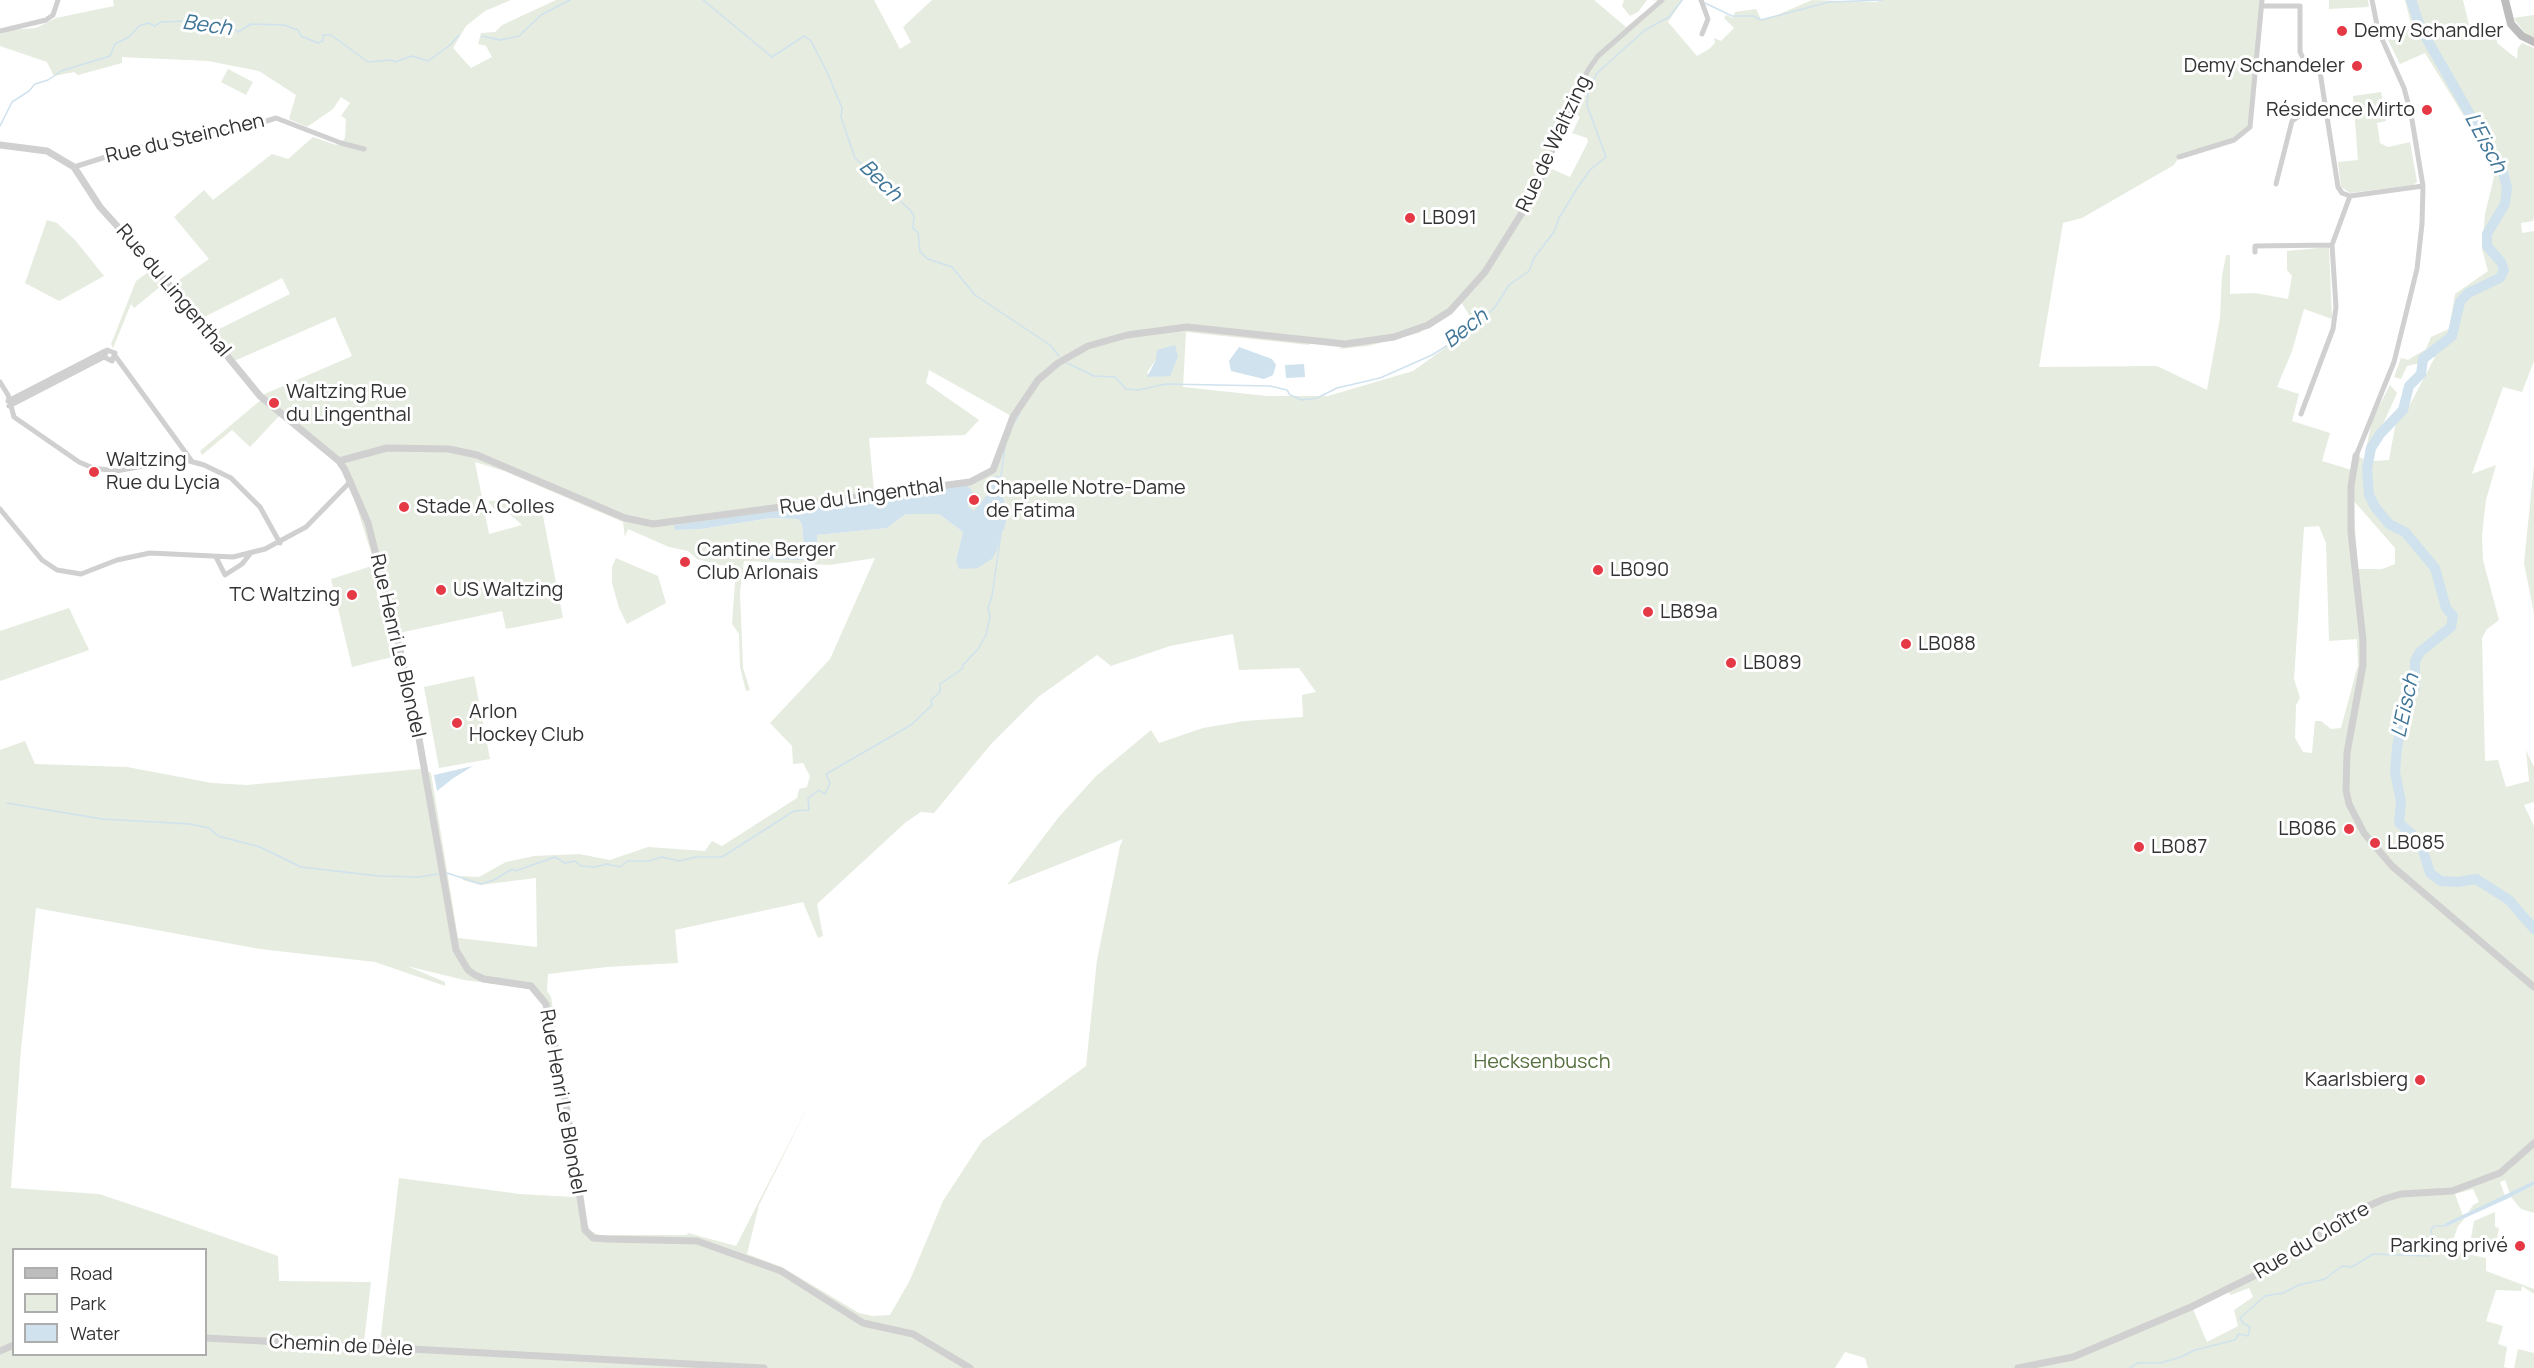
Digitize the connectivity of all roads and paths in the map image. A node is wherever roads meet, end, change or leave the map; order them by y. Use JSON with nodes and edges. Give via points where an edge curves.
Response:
{"nodes":[{"id":1,"x":58,"y":0,"type":"edge"},
{"id":2,"x":1663,"y":0,"type":"edge"},
{"id":3,"x":2373,"y":0,"type":"edge"},
{"id":4,"x":2505,"y":0,"type":"edge"},
{"id":5,"x":1702,"y":3,"type":"edge"},
{"id":6,"x":2262,"y":3,"type":"edge"},
{"id":7,"x":2300,"y":3,"type":"edge"},
{"id":8,"x":0,"y":31,"type":"edge"},
{"id":9,"x":1702,"y":34,"type":"dead end"},
{"id":10,"x":2534,"y":42,"type":"edge"},
{"id":11,"x":2326,"y":115,"type":"junction"},
{"id":12,"x":0,"y":145,"type":"edge"},
{"id":13,"x":364,"y":149,"type":"dead end"},
{"id":14,"x":2179,"y":158,"type":"dead end"},
{"id":15,"x":74,"y":166,"type":"junction"},
{"id":16,"x":1543,"y":172,"type":"joint"},
{"id":17,"x":2276,"y":184,"type":"dead end"},
{"id":18,"x":2422,"y":186,"type":"junction"},
{"id":19,"x":2350,"y":196,"type":"junction"},
{"id":20,"x":2332,"y":245,"type":"junction"},
{"id":21,"x":2255,"y":252,"type":"dead end"},
{"id":22,"x":1460,"y":300,"type":"joint"},
{"id":23,"x":0,"y":382,"type":"edge"},
{"id":24,"x":8,"y":403,"type":"junction"},
{"id":25,"x":2301,"y":414,"type":"dead end"},
{"id":26,"x":2356,"y":456,"type":"joint"},
{"id":27,"x":191,"y":460,"type":"junction"},
{"id":28,"x":339,"y":461,"type":"junction"},
{"id":29,"x":351,"y":481,"type":"junction"},
{"id":30,"x":0,"y":509,"type":"edge"},
{"id":31,"x":280,"y":543,"type":"junction"},
{"id":32,"x":250,"y":554,"type":"junction"},
{"id":33,"x":216,"y":557,"type":"junction"},
{"id":34,"x":2534,"y":987,"type":"edge"},
{"id":35,"x":2534,"y":1143,"type":"edge"},
{"id":36,"x":207,"y":1338,"type":"edge"},
{"id":37,"x":764,"y":1368,"type":"edge"},
{"id":38,"x":970,"y":1368,"type":"edge"},
{"id":39,"x":2018,"y":1368,"type":"edge"}],
"edges":[{"from":1,"to":8,"type":"street","via":[[53,15],[46,20]]},
{"from":2,"to":16,"type":"street","name":"Rue de Waltzing","via":[[1598,56],[1588,70]]},
{"from":3,"to":18,"type":"street","via":[[2378,30],[2404,88]]},
{"from":4,"to":10,"type":"main road","via":[[2511,24]]},
{"from":5,"to":9,"type":"street","via":[[1708,19]]},
{"from":6,"to":7,"type":"street"},
{"from":6,"to":14,"type":"street","via":[[2250,127],[2234,140]]},
{"from":7,"to":11,"type":"street","via":[[2300,52],[2320,72]]},
{"from":11,"to":17,"type":"street","via":[[2299,116],[2292,121]]},
{"from":11,"to":19,"type":"street","via":[[2338,187]]},
{"from":12,"to":15,"type":"street","name":"Rue du Lingenthal","via":[[47,151]]},
{"from":13,"to":15,"type":"street","name":"Rue du Steinchen","via":[[276,118],[248,127],[138,147]]},
{"from":15,"to":28,"type":"street","name":"Rue du Lingenthal","via":[[100,207],[260,396]]},
{"from":16,"to":22,"type":"street","name":"Rue de Waltzing","via":[[1495,258]]},
{"from":18,"to":19,"type":"street"},
{"from":18,"to":26,"type":"street","via":[[2418,258],[2407,317],[2394,362]]},
{"from":19,"to":20,"type":"street"},
{"from":20,"to":21,"type":"street","via":[[2255,246]]},
{"from":20,"to":25,"type":"street","via":[[2336,307],[2333,329]]},
{"from":22,"to":28,"type":"street","name":"Rue du Lingenthal","via":[[1428,325],[1367,342],[1330,344],[1187,327],[1126,335],[1088,346],[1065,358],[1038,380],[1013,417],[993,470],[970,482],[653,524],[625,518],[477,455],[448,449],[387,448]]},
{"from":23,"to":24,"type":"street"},
{"from":24,"to":27,"type":"street","via":[[14,417],[68,457],[93,468],[116,471]]},
{"from":24,"to":27,"type":"street","via":[[105,354],[110,361],[116,357]]},
{"from":26,"to":34,"type":"street","via":[[2351,486],[2351,532],[2363,665],[2347,753],[2346,790],[2355,819],[2392,866]]},
{"from":27,"to":31,"type":"street","via":[[242,486],[260,507]]},
{"from":28,"to":29,"type":"street","name":"Rue du Lingenthal"},
{"from":29,"to":31,"type":"street","via":[[318,517]]},
{"from":29,"to":38,"type":"street","name":"Rue Henri Le Blondel","via":[[368,523],[410,693],[456,950],[475,975],[484,980],[531,986],[546,1004],[585,1230],[593,1238],[697,1241],[781,1271],[863,1323],[913,1334]]},
{"from":30,"to":33,"type":"street","via":[[42,560],[73,574],[150,553]]},
{"from":31,"to":32,"type":"street"},
{"from":32,"to":33,"type":"street"},
{"from":32,"to":33,"type":"street","via":[[225,575]]},
{"from":35,"to":39,"type":"street","name":"Rue du Cloître","via":[[2500,1173],[2452,1191],[2384,1199],[2342,1218],[2278,1264],[2191,1307],[2073,1357]]},
{"from":36,"to":37,"type":"street","name":"Chemin de Dèle"}]}
